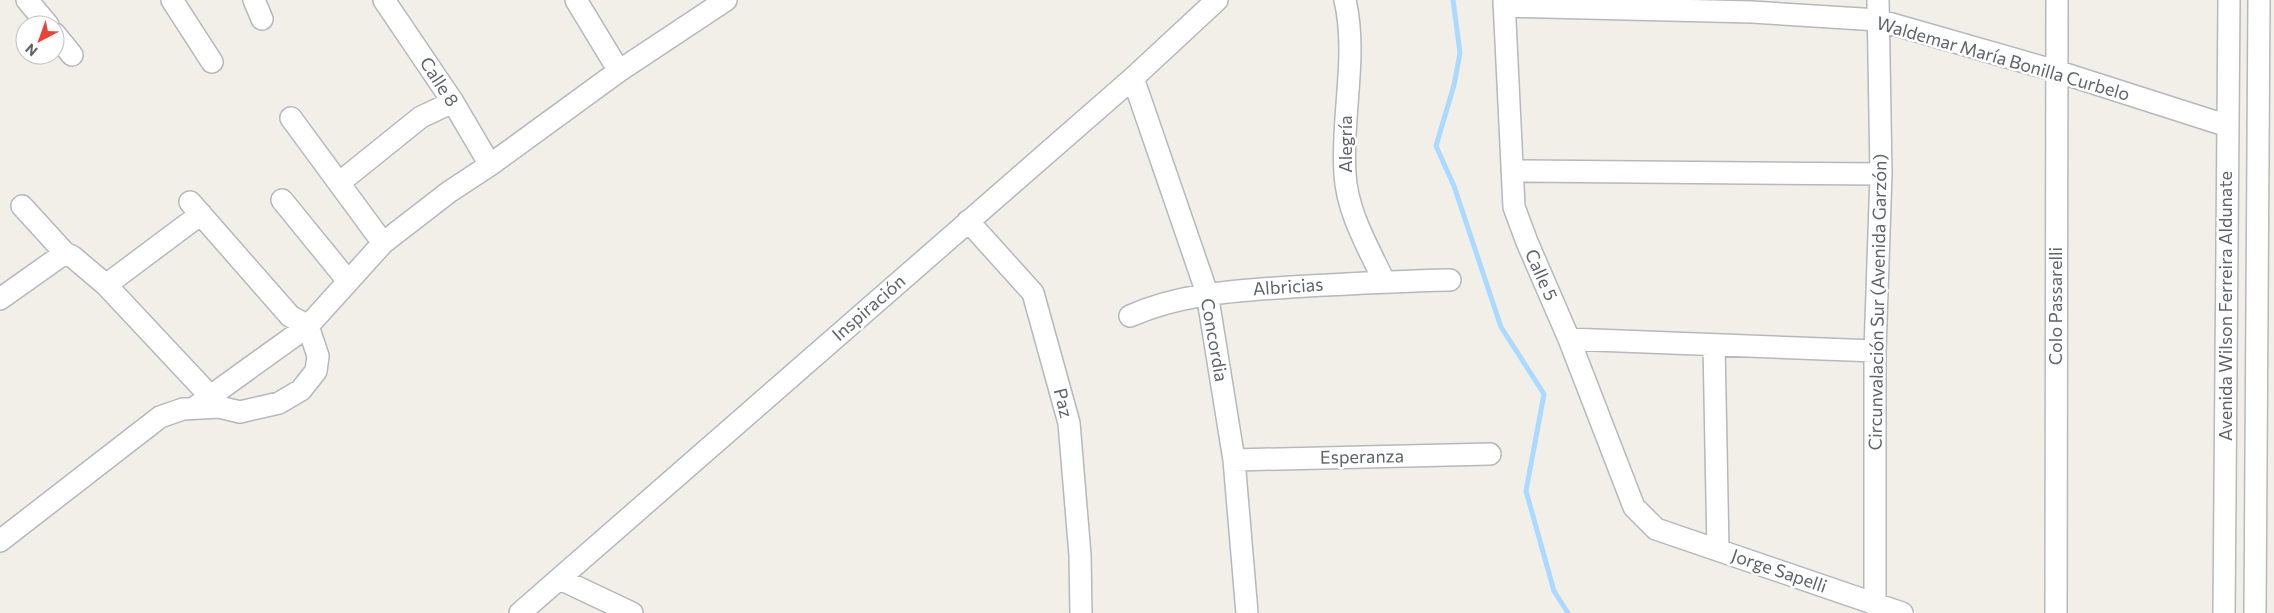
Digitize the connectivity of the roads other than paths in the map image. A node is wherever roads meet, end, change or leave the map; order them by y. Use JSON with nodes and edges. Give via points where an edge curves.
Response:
{"nodes":[{"id":1,"x":27,"y":0,"type":"edge"},
{"id":2,"x":172,"y":0,"type":"edge"},
{"id":3,"x":384,"y":0,"type":"edge"},
{"id":4,"x":576,"y":0,"type":"edge"},
{"id":5,"x":726,"y":0,"type":"edge"},
{"id":6,"x":1217,"y":0,"type":"edge"},
{"id":7,"x":1346,"y":0,"type":"edge"},
{"id":8,"x":2057,"y":0,"type":"edge"},
{"id":9,"x":2229,"y":0,"type":"edge"},
{"id":10,"x":2259,"y":0,"type":"edge"},
{"id":11,"x":1504,"y":3,"type":"edge"},
{"id":12,"x":1619,"y":4,"type":"edge"},
{"id":13,"x":1752,"y":6,"type":"edge"},
{"id":14,"x":1878,"y":10,"type":"edge"},
{"id":15,"x":40,"y":15,"type":"edge"},
{"id":16,"x":65,"y":46,"type":"edge"},
{"id":17,"x":72,"y":55,"type":"dead end"},
{"id":18,"x":212,"y":62,"type":"dead end"},
{"id":19,"x":619,"y":71,"type":"junction"},
{"id":20,"x":2056,"y":71,"type":"junction"},
{"id":21,"x":1133,"y":78,"type":"junction"},
{"id":22,"x":453,"y":102,"type":"junction"},
{"id":23,"x":291,"y":118,"type":"dead end"},
{"id":24,"x":2228,"y":126,"type":"junction"},
{"id":25,"x":2266,"y":149,"type":"edge"},
{"id":26,"x":490,"y":166,"type":"junction"},
{"id":27,"x":1512,"y":171,"type":"junction"},
{"id":28,"x":1881,"y":174,"type":"junction"},
{"id":29,"x":339,"y":183,"type":"junction"},
{"id":30,"x":282,"y":200,"type":"dead end"},
{"id":31,"x":22,"y":206,"type":"dead end"},
{"id":32,"x":968,"y":222,"type":"junction"},
{"id":33,"x":383,"y":242,"type":"junction"},
{"id":34,"x":65,"y":253,"type":"junction"},
{"id":35,"x":1450,"y":280,"type":"dead end"},
{"id":36,"x":348,"y":281,"type":"junction"},
{"id":37,"x":1384,"y":281,"type":"junction"},
{"id":38,"x":106,"y":285,"type":"junction"},
{"id":39,"x":1206,"y":293,"type":"junction"},
{"id":40,"x":0,"y":299,"type":"edge"},
{"id":41,"x":1130,"y":316,"type":"dead end"},
{"id":42,"x":308,"y":326,"type":"junction"},
{"id":43,"x":1569,"y":339,"type":"junction"},
{"id":44,"x":1714,"y":345,"type":"junction"},
{"id":45,"x":1875,"y":351,"type":"junction"},
{"id":46,"x":202,"y":402,"type":"junction"},
{"id":47,"x":2265,"y":449,"type":"edge"},
{"id":48,"x":1490,"y":454,"type":"dead end"},
{"id":49,"x":1234,"y":460,"type":"junction"},
{"id":50,"x":1656,"y":529,"type":"joint"},
{"id":51,"x":0,"y":541,"type":"edge"},
{"id":52,"x":1718,"y":550,"type":"junction"},
{"id":53,"x":560,"y":579,"type":"junction"},
{"id":54,"x":1889,"y":610,"type":"edge"},
{"id":55,"x":520,"y":613,"type":"edge"},
{"id":56,"x":632,"y":613,"type":"edge"},
{"id":57,"x":1081,"y":613,"type":"edge"},
{"id":58,"x":1247,"y":613,"type":"edge"},
{"id":59,"x":2056,"y":613,"type":"edge"},
{"id":60,"x":2224,"y":613,"type":"edge"},
{"id":61,"x":2255,"y":613,"type":"edge"}],
"edges":[{"from":1,"to":15,"type":"street"},
{"from":2,"to":18,"type":"street"},
{"from":3,"to":22,"type":"street","name":"Calle 8"},
{"from":4,"to":19,"type":"street"},
{"from":5,"to":19,"type":"street"},
{"from":6,"to":21,"type":"street","name":"Inspiración"},
{"from":7,"to":37,"type":"street","name":"Alegría","via":[[1351,24],[1344,176],[1352,211]]},
{"from":8,"to":20,"type":"street","name":"Colo Passarelli"},
{"from":9,"to":24,"type":"street","name":"Avenida Wilson Ferreira Aldunate"},
{"from":10,"to":25,"type":"street","name":"Avenida Wilson Ferreira Aldunate"},
{"from":11,"to":12,"type":"street","name":"Waldemar María Bonilla Curbelo"},
{"from":11,"to":27,"type":"street","name":"Calle 5"},
{"from":12,"to":13,"type":"street","name":"Waldemar María Bonilla Curbelo"},
{"from":13,"to":14,"type":"street","name":"Waldemar María Bonilla Curbelo"},
{"from":14,"to":20,"type":"street","name":"Waldemar María Bonilla Curbelo"},
{"from":14,"to":28,"type":"street","name":"Circunvalación Sur (Avenida Garzón)"},
{"from":16,"to":17,"type":"street"},
{"from":19,"to":26,"type":"street"},
{"from":20,"to":24,"type":"street","name":"Waldemar María Bonilla Curbelo"},
{"from":20,"to":59,"type":"street","name":"Colo Passarelli"},
{"from":21,"to":32,"type":"street","name":"Inspiración"},
{"from":21,"to":39,"type":"street","name":"Concordia"},
{"from":22,"to":26,"type":"street","name":"Calle 8"},
{"from":22,"to":29,"type":"street","via":[[421,117]]},
{"from":23,"to":29,"type":"street"},
{"from":24,"to":60,"type":"street","name":"Avenida Wilson Ferreira Aldunate"},
{"from":25,"to":47,"type":"street","name":"Avenida Wilson Ferreira Aldunate"},
{"from":26,"to":33,"type":"street","via":[[448,192]]},
{"from":27,"to":28,"type":"street"},
{"from":27,"to":43,"type":"street","name":"Calle 5","via":[[1514,207]]},
{"from":28,"to":45,"type":"street","name":"Circunvalación Sur (Avenida Garzón)"},
{"from":29,"to":33,"type":"street"},
{"from":30,"to":36,"type":"street"},
{"from":31,"to":34,"type":"street"},
{"from":32,"to":53,"type":"street","name":"Inspiración"},
{"from":32,"to":57,"type":"street","name":"Paz","via":[[1033,292],[1069,423],[1080,555]]},
{"from":33,"to":36,"type":"street"},
{"from":34,"to":38,"type":"street"},
{"from":34,"to":40,"type":"street"},
{"from":35,"to":37,"type":"street","name":"Albricias"},
{"from":36,"to":42,"type":"street"},
{"from":37,"to":39,"type":"street","name":"Albricias"},
{"from":38,"to":42,"type":"street","via":[[195,208],[290,316]]},
{"from":38,"to":46,"type":"street"},
{"from":39,"to":41,"type":"street","name":"Albricias","via":[[1157,304]]},
{"from":39,"to":49,"type":"street","name":"Concordia"},
{"from":42,"to":46,"type":"street"},
{"from":42,"to":46,"type":"street","via":[[318,356],[316,371],[301,390],[279,403],[240,412]]},
{"from":43,"to":44,"type":"street"},
{"from":43,"to":50,"type":"street","name":"Calle 5","via":[[1634,507]]},
{"from":44,"to":45,"type":"street"},
{"from":44,"to":52,"type":"street"},
{"from":45,"to":54,"type":"street","name":"Circunvalación Sur (Avenida Garzón)"},
{"from":46,"to":51,"type":"street","via":[[160,417]]},
{"from":47,"to":61,"type":"street","name":"Avenida Wilson Ferreira Aldunate"},
{"from":48,"to":49,"type":"street","name":"Esperanza"},
{"from":49,"to":58,"type":"street","name":"Concordia"},
{"from":50,"to":52,"type":"street","name":"Jorge Sapelli"},
{"from":52,"to":54,"type":"street","name":"Jorge Sapelli"},
{"from":53,"to":55,"type":"street","name":"Inspiración"},
{"from":53,"to":56,"type":"street"}]}
